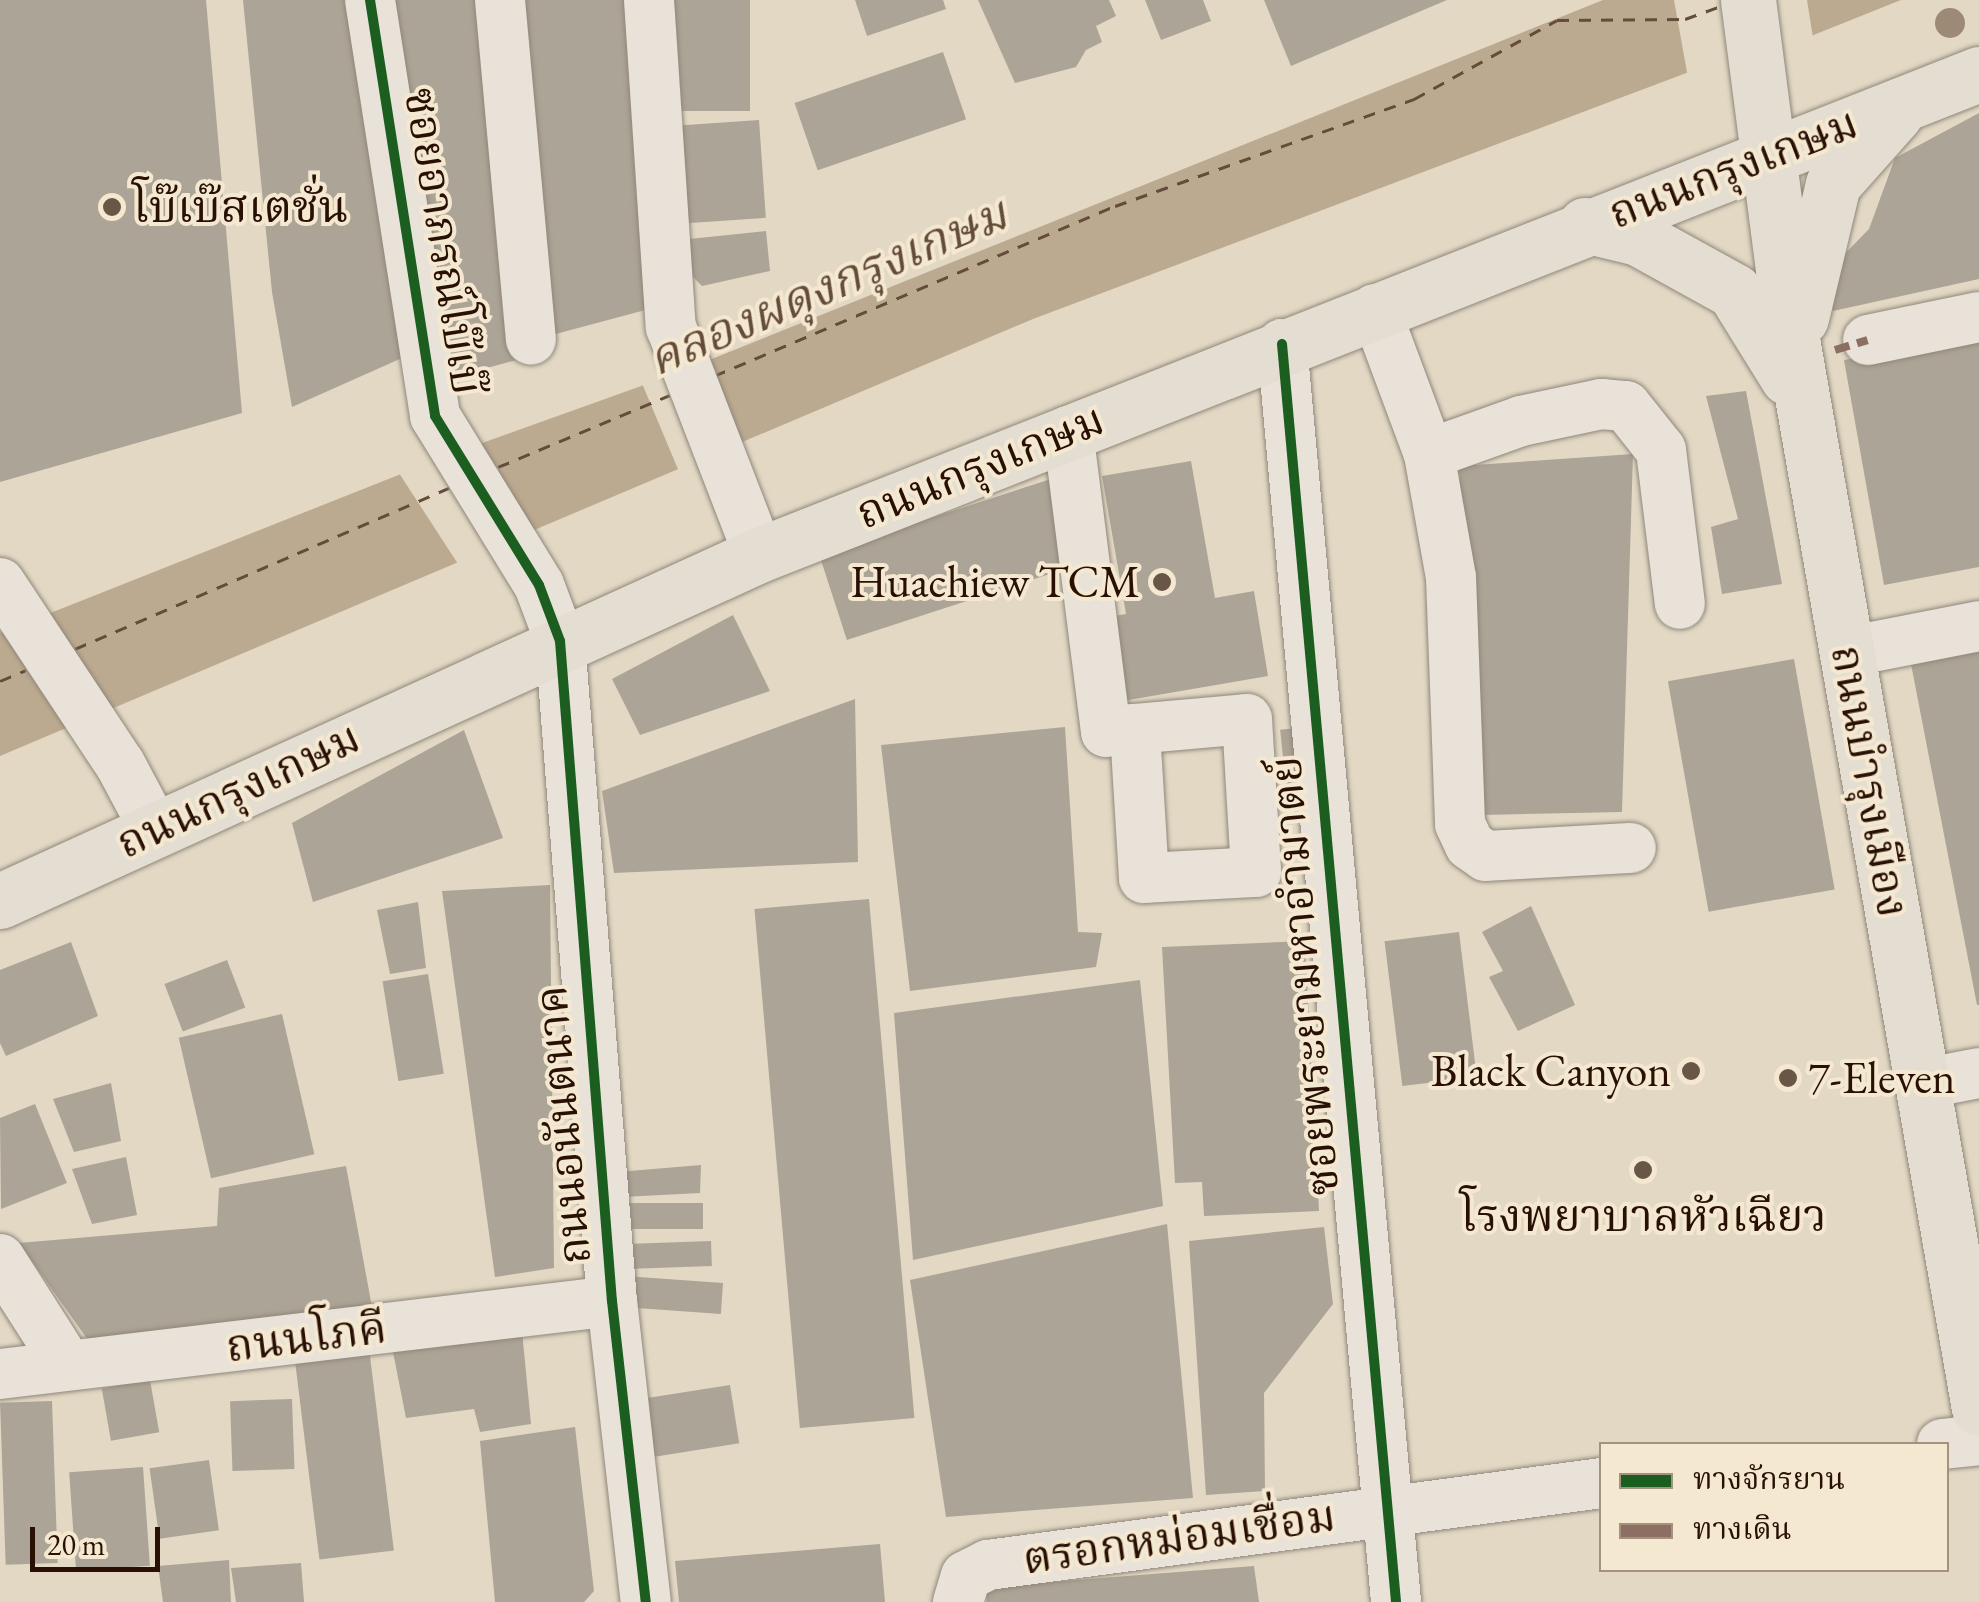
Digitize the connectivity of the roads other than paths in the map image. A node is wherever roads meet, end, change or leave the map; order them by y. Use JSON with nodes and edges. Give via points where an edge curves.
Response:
{"nodes":[{"id":1,"x":370,"y":0,"type":"edge"},
{"id":2,"x":500,"y":0,"type":"edge"},
{"id":3,"x":649,"y":0,"type":"edge"},
{"id":4,"x":1748,"y":0,"type":"edge"},
{"id":5,"x":1979,"y":74,"type":"edge"},
{"id":6,"x":1910,"y":100,"type":"junction"},
{"id":7,"x":1766,"y":154,"type":"junction"},
{"id":8,"x":1584,"y":225,"type":"junction"},
{"id":9,"x":1375,"y":309,"type":"junction"},
{"id":10,"x":1979,"y":317,"type":"edge"},
{"id":11,"x":531,"y":340,"type":"dead end"},
{"id":12,"x":1868,"y":340,"type":"dead end"},
{"id":13,"x":1282,"y":344,"type":"junction"},
{"id":14,"x":1793,"y":345,"type":"junction"},
{"id":15,"x":1806,"y":412,"type":"junction"},
{"id":16,"x":1068,"y":431,"type":"junction"},
{"id":17,"x":1429,"y":454,"type":"junction"},
{"id":18,"x":759,"y":555,"type":"junction"},
{"id":19,"x":0,"y":582,"type":"edge"},
{"id":20,"x":1680,"y":604,"type":"dead end"},
{"id":21,"x":1979,"y":626,"type":"edge"},
{"id":22,"x":560,"y":641,"type":"junction"},
{"id":23,"x":1847,"y":652,"type":"junction"},
{"id":24,"x":1316,"y":713,"type":"junction"},
{"id":25,"x":1248,"y":719,"type":"junction"},
{"id":26,"x":1135,"y":730,"type":"junction"},
{"id":27,"x":154,"y":828,"type":"junction"},
{"id":28,"x":1632,"y":848,"type":"dead end"},
{"id":29,"x":0,"y":901,"type":"edge"},
{"id":30,"x":1979,"y":1073,"type":"edge"},
{"id":31,"x":1922,"y":1084,"type":"junction"},
{"id":32,"x":0,"y":1259,"type":"edge"},
{"id":33,"x":612,"y":1301,"type":"junction"},
{"id":34,"x":67,"y":1364,"type":"junction"},
{"id":35,"x":0,"y":1374,"type":"edge"},
{"id":36,"x":1979,"y":1408,"type":"edge"},
{"id":37,"x":1979,"y":1440,"type":"edge"},
{"id":38,"x":1949,"y":1443,"type":"edge"},
{"id":39,"x":1599,"y":1483,"type":"edge"},
{"id":40,"x":1387,"y":1507,"type":"junction"},
{"id":41,"x":646,"y":1602,"type":"edge"},
{"id":42,"x":958,"y":1602,"type":"edge"},
{"id":43,"x":1396,"y":1602,"type":"edge"}],
"edges":[{"from":1,"to":22,"type":"street","name":"ซอยอาภรณ์โบ๊เบ๊","via":[[435,416],[539,585]]},
{"from":2,"to":11,"type":"street"},
{"from":3,"to":18,"type":"street","via":[[670,327]]},
{"from":4,"to":7,"type":"main road","name":"ถนนบำรุงเมือง","via":[[1765,92]]},
{"from":5,"to":6,"type":"main road","name":"ถนนกรุงเกษม"},
{"from":6,"to":7,"type":"main road","name":"ถนนกรุงเกษม"},
{"from":6,"to":14,"type":"main road","via":[[1833,184]]},
{"from":7,"to":8,"type":"main road","name":"ถนนกรุงเกษม"},
{"from":7,"to":14,"type":"main road","name":"ถนนบำรุงเมือง"},
{"from":8,"to":9,"type":"main road","name":"ถนนกรุงเกษม"},
{"from":8,"to":15,"type":"main road","via":[[1652,244],[1734,292],[1770,341]]},
{"from":9,"to":13,"type":"main road","name":"ถนนกรุงเกษม"},
{"from":9,"to":17,"type":"street"},
{"from":10,"to":12,"type":"street"},
{"from":13,"to":16,"type":"main road","name":"ถนนกรุงเกษม"},
{"from":13,"to":24,"type":"street","name":"ซอยพระยามหาอำมาตย์"},
{"from":14,"to":15,"type":"main road","name":"ถนนบำรุงเมือง"},
{"from":15,"to":23,"type":"main road","name":"ถนนบำรุงเมือง"},
{"from":16,"to":18,"type":"main road","name":"ถนนกรุงเกษม"},
{"from":16,"to":26,"type":"street","via":[[1106,732]]},
{"from":17,"to":20,"type":"street","via":[[1521,421],[1601,404],[1626,406],[1661,450]]},
{"from":17,"to":28,"type":"street","via":[[1451,577],[1460,824],[1470,845],[1486,856]]},
{"from":18,"to":22,"type":"main road","name":"ถนนกรุงเกษม"},
{"from":19,"to":27,"type":"street"},
{"from":21,"to":23,"type":"street"},
{"from":22,"to":27,"type":"main road","name":"ถนนกรุงเกษม"},
{"from":22,"to":33,"type":"street","name":"ถนนอนันตนาค"},
{"from":23,"to":31,"type":"main road","name":"ถนนบำรุงเมือง"},
{"from":24,"to":25,"type":"street"},
{"from":24,"to":40,"type":"street","name":"ซอยพระยามหาอำมาตย์"},
{"from":25,"to":26,"type":"street"},
{"from":25,"to":26,"type":"street","via":[[1256,872],[1144,878]]},
{"from":27,"to":29,"type":"main road","name":"ถนนกรุงเกษม"},
{"from":30,"to":31,"type":"street"},
{"from":31,"to":36,"type":"main road","name":"ถนนบำรุงเมือง"},
{"from":32,"to":34,"type":"street"},
{"from":33,"to":34,"type":"street","name":"ถนนโภคี"},
{"from":33,"to":41,"type":"street","name":"ถนนอนันตนาค"},
{"from":34,"to":35,"type":"street","name":"ถนนโภคี"},
{"from":37,"to":38,"type":"street"},
{"from":39,"to":40,"type":"street","name":"ตรอกหม่อมเชื่อม"},
{"from":40,"to":42,"type":"street","name":"ตรอกหม่อมเชื่อม","via":[[988,1565],[966,1576]]},
{"from":40,"to":43,"type":"street","name":"ซอยพระยามหาอำมาตย์"}]}
